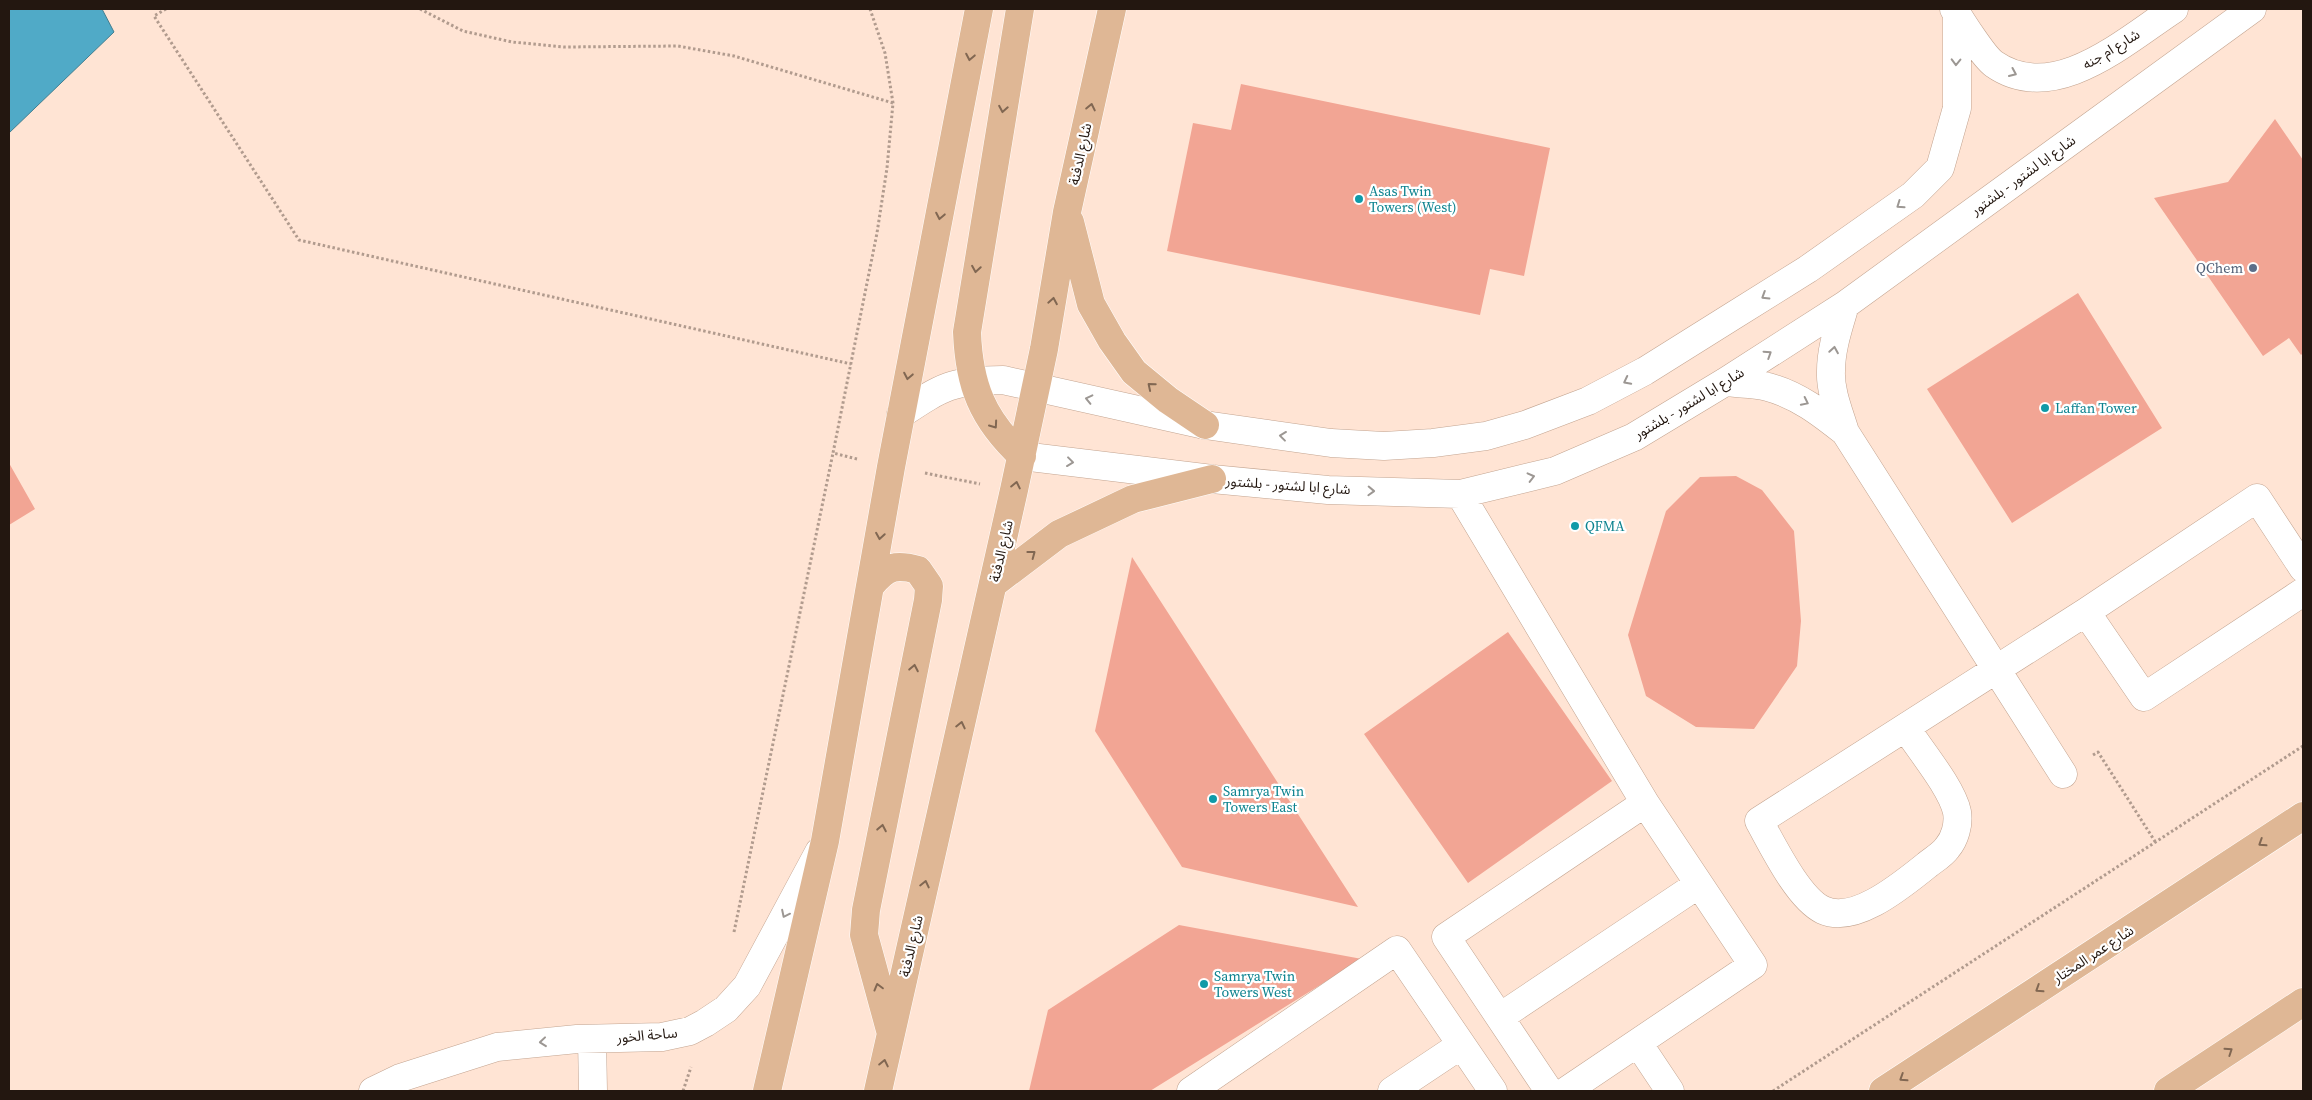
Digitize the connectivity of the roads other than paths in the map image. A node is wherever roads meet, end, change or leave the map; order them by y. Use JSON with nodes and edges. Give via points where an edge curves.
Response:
{"nodes":[{"id":1,"x":979,"y":9,"type":"edge"},
{"id":2,"x":1020,"y":9,"type":"edge"},
{"id":3,"x":1112,"y":9,"type":"edge"},
{"id":4,"x":2174,"y":9,"type":"edge"},
{"id":5,"x":2252,"y":9,"type":"edge"},
{"id":6,"x":1955,"y":11,"type":"edge"},
{"id":7,"x":1067,"y":212,"type":"junction"},
{"id":8,"x":1845,"y":305,"type":"junction"},
{"id":9,"x":972,"y":380,"type":"junction"},
{"id":10,"x":1725,"y":382,"type":"junction"},
{"id":11,"x":1036,"y":387,"type":"junction"},
{"id":12,"x":901,"y":414,"type":"junction"},
{"id":13,"x":1205,"y":425,"type":"junction"},
{"id":14,"x":1846,"y":432,"type":"junction"},
{"id":15,"x":1022,"y":456,"type":"junction"},
{"id":16,"x":1212,"y":479,"type":"junction"},
{"id":17,"x":1460,"y":494,"type":"junction"},
{"id":18,"x":2303,"y":568,"type":"edge"},
{"id":19,"x":872,"y":584,"type":"junction"},
{"id":20,"x":993,"y":584,"type":"junction"},
{"id":21,"x":2303,"y":592,"type":"edge"},
{"id":22,"x":2086,"y":612,"type":"junction"},
{"id":23,"x":1996,"y":669,"type":"junction"},
{"id":24,"x":1906,"y":728,"type":"junction"},
{"id":25,"x":2063,"y":774,"type":"road end"},
{"id":26,"x":1645,"y":803,"type":"junction"},
{"id":27,"x":2303,"y":816,"type":"edge"},
{"id":28,"x":825,"y":841,"type":"junction"},
{"id":29,"x":1699,"y":884,"type":"junction"},
{"id":30,"x":2303,"y":1002,"type":"edge"},
{"id":31,"x":1500,"y":1017,"type":"junction"},
{"id":32,"x":891,"y":1034,"type":"junction"},
{"id":33,"x":592,"y":1039,"type":"junction"},
{"id":34,"x":1638,"y":1043,"type":"junction"},
{"id":35,"x":1461,"y":1045,"type":"junction"},
{"id":36,"x":2180,"y":1087,"type":"edge"},
{"id":37,"x":373,"y":1091,"type":"edge"},
{"id":38,"x":593,"y":1091,"type":"edge"},
{"id":39,"x":767,"y":1091,"type":"edge"},
{"id":40,"x":878,"y":1091,"type":"edge"},
{"id":41,"x":1191,"y":1091,"type":"edge"},
{"id":42,"x":1392,"y":1091,"type":"edge"},
{"id":43,"x":1493,"y":1091,"type":"edge"},
{"id":44,"x":1549,"y":1091,"type":"edge"},
{"id":45,"x":1566,"y":1091,"type":"edge"},
{"id":46,"x":1670,"y":1091,"type":"edge"},
{"id":47,"x":1883,"y":1091,"type":"edge"}],
"edges":[{"from":1,"to":12,"type":"main road","one_way":true},
{"from":2,"to":9,"type":"main road","one_way":true,"via":[[967,332]]},
{"from":7,"to":3,"type":"main road","name":"شارع الدفنة","one_way":true},
{"from":6,"to":4,"type":"street","name":"شارع ام جنه","one_way":true,"via":[[1993,63],[2019,76],[2037,79],[2086,67]]},
{"from":5,"to":8,"type":"street","name":"شارع ابا لشتور - بلشتور"},
{"from":6,"to":13,"type":"street","one_way":true,"via":[[1957,108],[1940,168],[1913,195],[1808,269],[1645,371],[1588,401],[1525,425],[1486,436],[1434,443],[1384,446],[1331,442]]},
{"from":11,"to":7,"type":"main road","name":"شارع الدفنة","one_way":true},
{"from":13,"to":7,"type":"main road","one_way":true,"via":[[1134,372],[1112,341],[1091,304]]},
{"from":10,"to":8,"type":"street","name":"شارع ابا لشتور - بلشتور","one_way":true},
{"from":14,"to":8,"type":"street","one_way":true,"via":[[1834,394],[1831,371]]},
{"from":9,"to":11,"type":"street","via":[[1003,380]]},
{"from":9,"to":12,"type":"street","via":[[933,393]]},
{"from":9,"to":15,"type":"main road","one_way":true,"via":[[993,425]]},
{"from":10,"to":14,"type":"street","one_way":true,"via":[[1767,387],[1796,398],[1814,407]]},
{"from":17,"to":10,"type":"street","name":"شارع ابا لشتور - بلشتور","one_way":true,"via":[[1555,471],[1634,437]]},
{"from":13,"to":11,"type":"street","one_way":true},
{"from":11,"to":15,"type":"main road","name":"شارع الدفنة"},
{"from":12,"to":19,"type":"main road","one_way":true},
{"from":14,"to":23,"type":"street"},
{"from":15,"to":16,"type":"street","name":"شارع ابا لشتور - بلشتور","one_way":true},
{"from":20,"to":15,"type":"main road","name":"شارع الدفنة","one_way":true},
{"from":16,"to":17,"type":"street","name":"شارع ابا لشتور - بلشتور","one_way":true,"via":[[1328,490]]},
{"from":20,"to":16,"type":"main road","one_way":true,"via":[[1058,534],[1133,499]]},
{"from":17,"to":26,"type":"street"},
{"from":18,"to":22,"type":"street","via":[[2257,498]]},
{"from":19,"to":28,"type":"main road"},
{"from":32,"to":19,"type":"main road","one_way":true,"via":[[864,935],[866,910],[929,586],[918,570],[900,565],[882,573]]},
{"from":32,"to":20,"type":"main road","name":"شارع الدفنة","one_way":true},
{"from":21,"to":22,"type":"street","via":[[2144,696]]},
{"from":22,"to":23,"type":"street"},
{"from":23,"to":24,"type":"street"},
{"from":23,"to":25,"type":"street"},
{"from":24,"to":24,"type":"street","via":[[1759,821],[1803,895],[1823,910],[1843,913],[1862,908],[1887,894],[1947,848],[1956,831],[1957,813],[1951,795]]},
{"from":26,"to":29,"type":"street"},
{"from":26,"to":31,"type":"street","via":[[1446,937]]},
{"from":27,"to":47,"type":"main road","name":"شارع عمر المختار","one_way":true},
{"from":28,"to":33,"type":"street","name":"ساحة الخور","one_way":true,"via":[[746,986],[726,1009],[690,1031],[662,1037]]},
{"from":28,"to":39,"type":"main road"},
{"from":29,"to":31,"type":"street"},
{"from":29,"to":34,"type":"street","via":[[1753,965]]},
{"from":36,"to":30,"type":"main road","one_way":true},
{"from":31,"to":44,"type":"street"},
{"from":40,"to":32,"type":"main road","name":"شارع الدفنة","one_way":true},
{"from":33,"to":37,"type":"street","name":"ساحة الخور","one_way":true,"via":[[497,1047],[400,1078]]},
{"from":33,"to":38,"type":"street"},
{"from":34,"to":45,"type":"street"},
{"from":34,"to":46,"type":"street"},
{"from":35,"to":41,"type":"street","via":[[1397,950]]},
{"from":35,"to":42,"type":"street"},
{"from":35,"to":43,"type":"street"}]}
